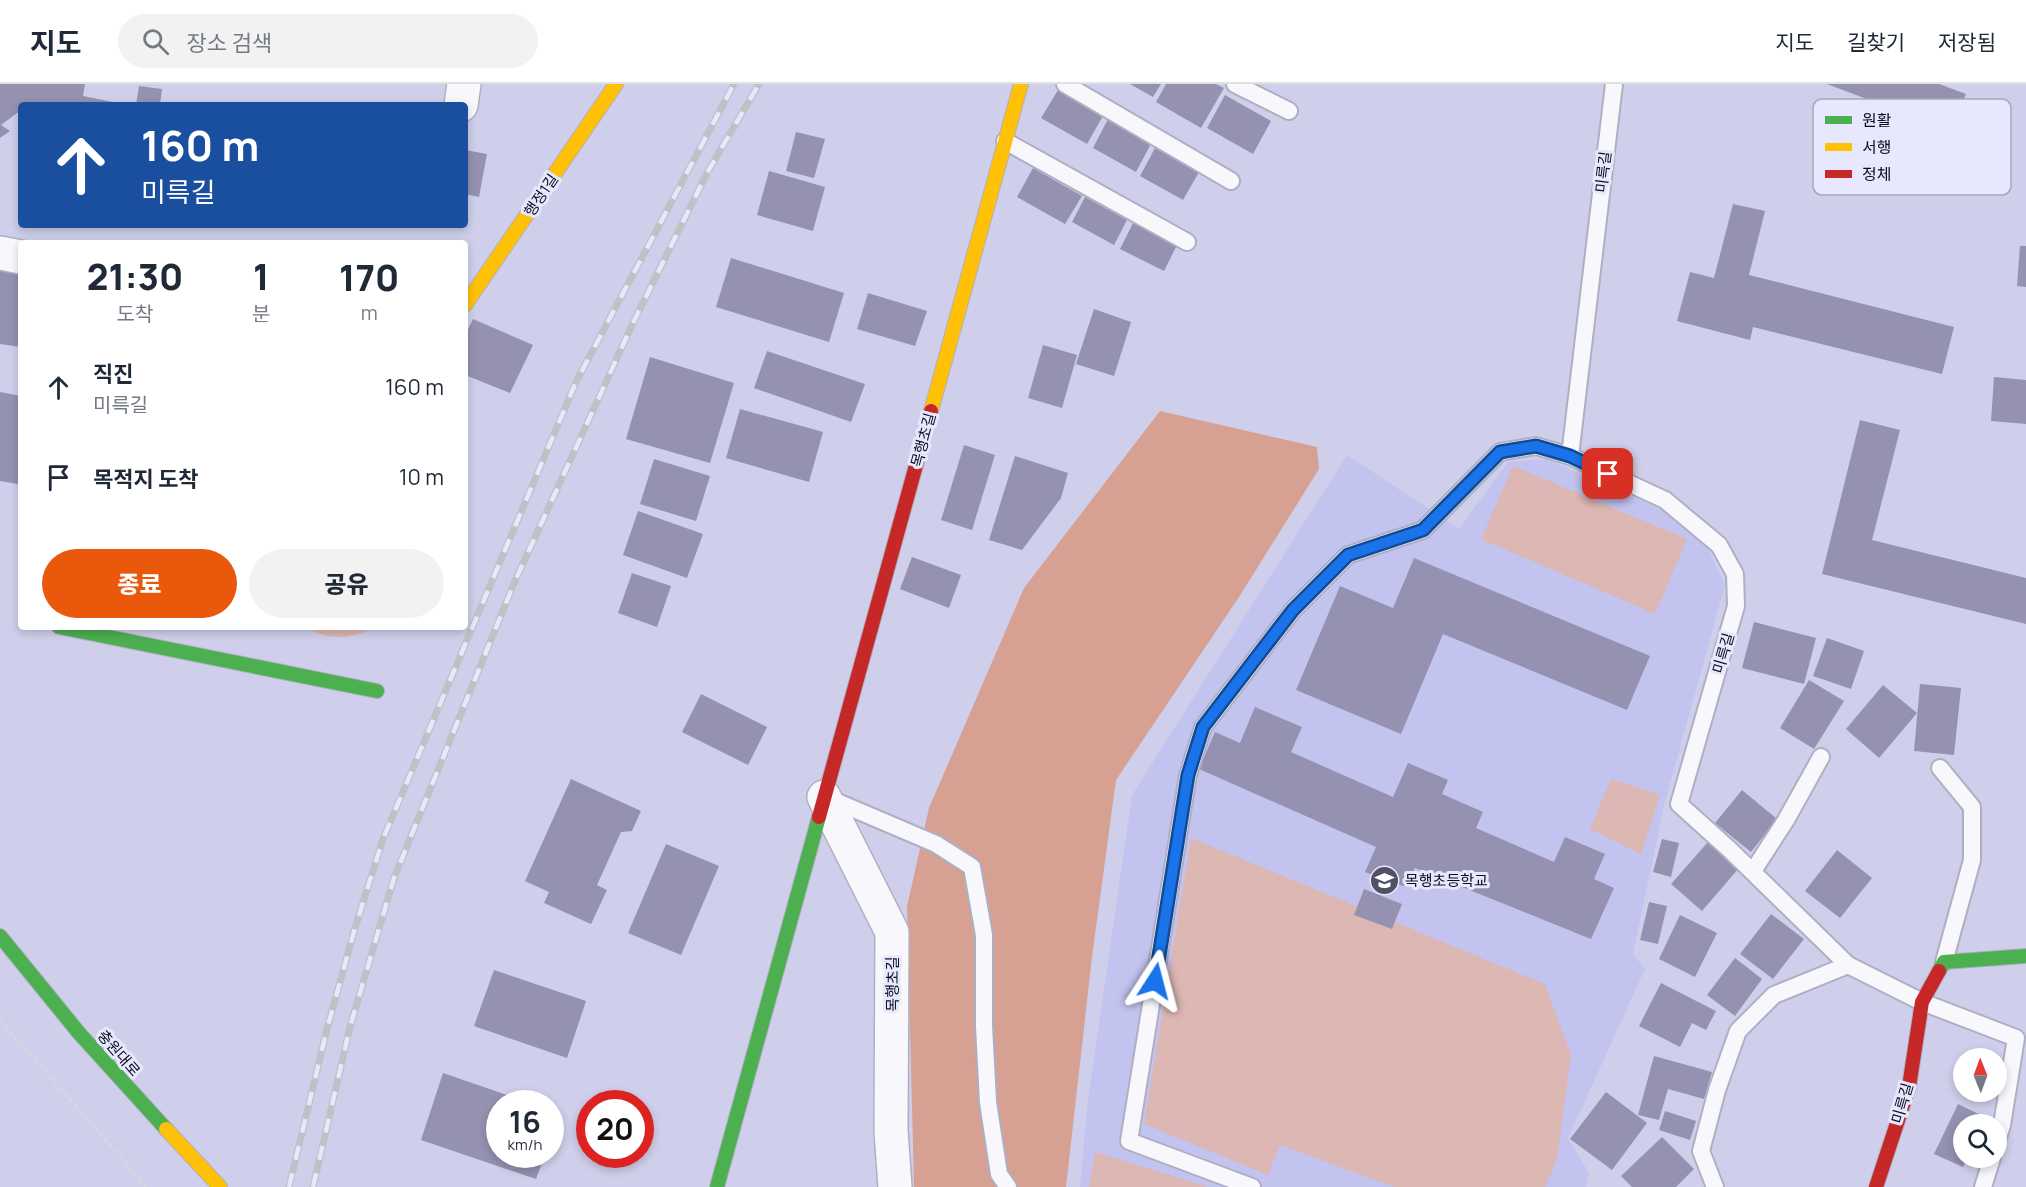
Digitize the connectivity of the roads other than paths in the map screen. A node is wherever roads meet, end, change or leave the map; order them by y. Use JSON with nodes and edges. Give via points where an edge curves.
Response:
{"nodes":[{"id":1,"x":464,"y":84,"type":"edge"},
{"id":2,"x":616,"y":84,"type":"edge"},
{"id":3,"x":1021,"y":84,"type":"edge"},
{"id":4,"x":1065,"y":84,"type":"edge"},
{"id":5,"x":1235,"y":84,"type":"edge"},
{"id":6,"x":1614,"y":84,"type":"edge"},
{"id":7,"x":461,"y":102,"type":"edge"},
{"id":8,"x":1289,"y":111,"type":"dead end"},
{"id":9,"x":1005,"y":141,"type":"junction"},
{"id":10,"x":1231,"y":181,"type":"dead end"},
{"id":11,"x":1187,"y":242,"type":"dead end"},
{"id":12,"x":0,"y":253,"type":"edge"},
{"id":13,"x":18,"y":256,"type":"edge"},
{"id":14,"x":468,"y":301,"type":"edge"},
{"id":15,"x":1570,"y":456,"type":"junction"},
{"id":16,"x":74,"y":630,"type":"edge"},
{"id":17,"x":378,"y":691,"type":"dead end"},
{"id":18,"x":1821,"y":757,"type":"dead end"},
{"id":19,"x":1940,"y":768,"type":"dead end"},
{"id":20,"x":824,"y":797,"type":"junction"},
{"id":21,"x":1753,"y":871,"type":"junction"},
{"id":22,"x":0,"y":936,"type":"edge"},
{"id":23,"x":2026,"y":956,"type":"edge"},
{"id":24,"x":1944,"y":962,"type":"junction"},
{"id":25,"x":1848,"y":964,"type":"junction"},
{"id":26,"x":1922,"y":1002,"type":"junction"},
{"id":27,"x":2004,"y":1114,"type":"edge"},
{"id":28,"x":1989,"y":1168,"type":"edge"},
{"id":29,"x":220,"y":1187,"type":"edge"},
{"id":30,"x":717,"y":1187,"type":"edge"},
{"id":31,"x":895,"y":1187,"type":"edge"},
{"id":32,"x":1008,"y":1187,"type":"edge"},
{"id":33,"x":1252,"y":1187,"type":"edge"},
{"id":34,"x":1715,"y":1187,"type":"edge"},
{"id":35,"x":1876,"y":1187,"type":"edge"},
{"id":36,"x":1983,"y":1187,"type":"edge"}],
"edges":[{"from":1,"to":7,"type":"street"},
{"from":2,"to":14,"type":"street","name":"행정1길"},
{"from":3,"to":9,"type":"street","name":"목행초길"},
{"from":4,"to":10,"type":"lane"},
{"from":5,"to":8,"type":"lane"},
{"from":6,"to":15,"type":"lane","name":"미륵길"},
{"from":9,"to":11,"type":"lane"},
{"from":9,"to":20,"type":"street","name":"목행초길"},
{"from":12,"to":13,"type":"street"},
{"from":15,"to":21,"type":"lane","name":"미륵길","via":[[1665,500],[1719,545],[1735,574],[1736,606],[1679,804]]},
{"from":15,"to":33,"type":"lane","via":[[1536,446],[1500,452],[1423,530],[1348,555],[1293,610],[1203,727],[1188,775],[1129,1141]]},
{"from":16,"to":17,"type":"street"},
{"from":18,"to":21,"type":"lane"},
{"from":19,"to":24,"type":"lane","via":[[1972,807],[1972,860]]},
{"from":20,"to":30,"type":"street","name":"목행초길"},
{"from":20,"to":31,"type":"street","name":"목행초길","via":[[892,932],[891,1131]]},
{"from":20,"to":32,"type":"lane","via":[[936,844],[972,867],[984,935],[988,1102],[999,1174]]},
{"from":21,"to":25,"type":"lane","name":"미륵길"},
{"from":22,"to":29,"type":"street","name":"충원대로","via":[[30,977]]},
{"from":23,"to":24,"type":"street"},
{"from":24,"to":26,"type":"street"},
{"from":25,"to":26,"type":"lane","name":"미륵길"},
{"from":25,"to":34,"type":"lane","via":[[1774,995],[1738,1031],[1701,1151]]},
{"from":26,"to":27,"type":"lane","via":[[2016,1038]]},
{"from":26,"to":35,"type":"street","name":"미륵길","via":[[1908,1087]]},
{"from":28,"to":36,"type":"lane"}]}
